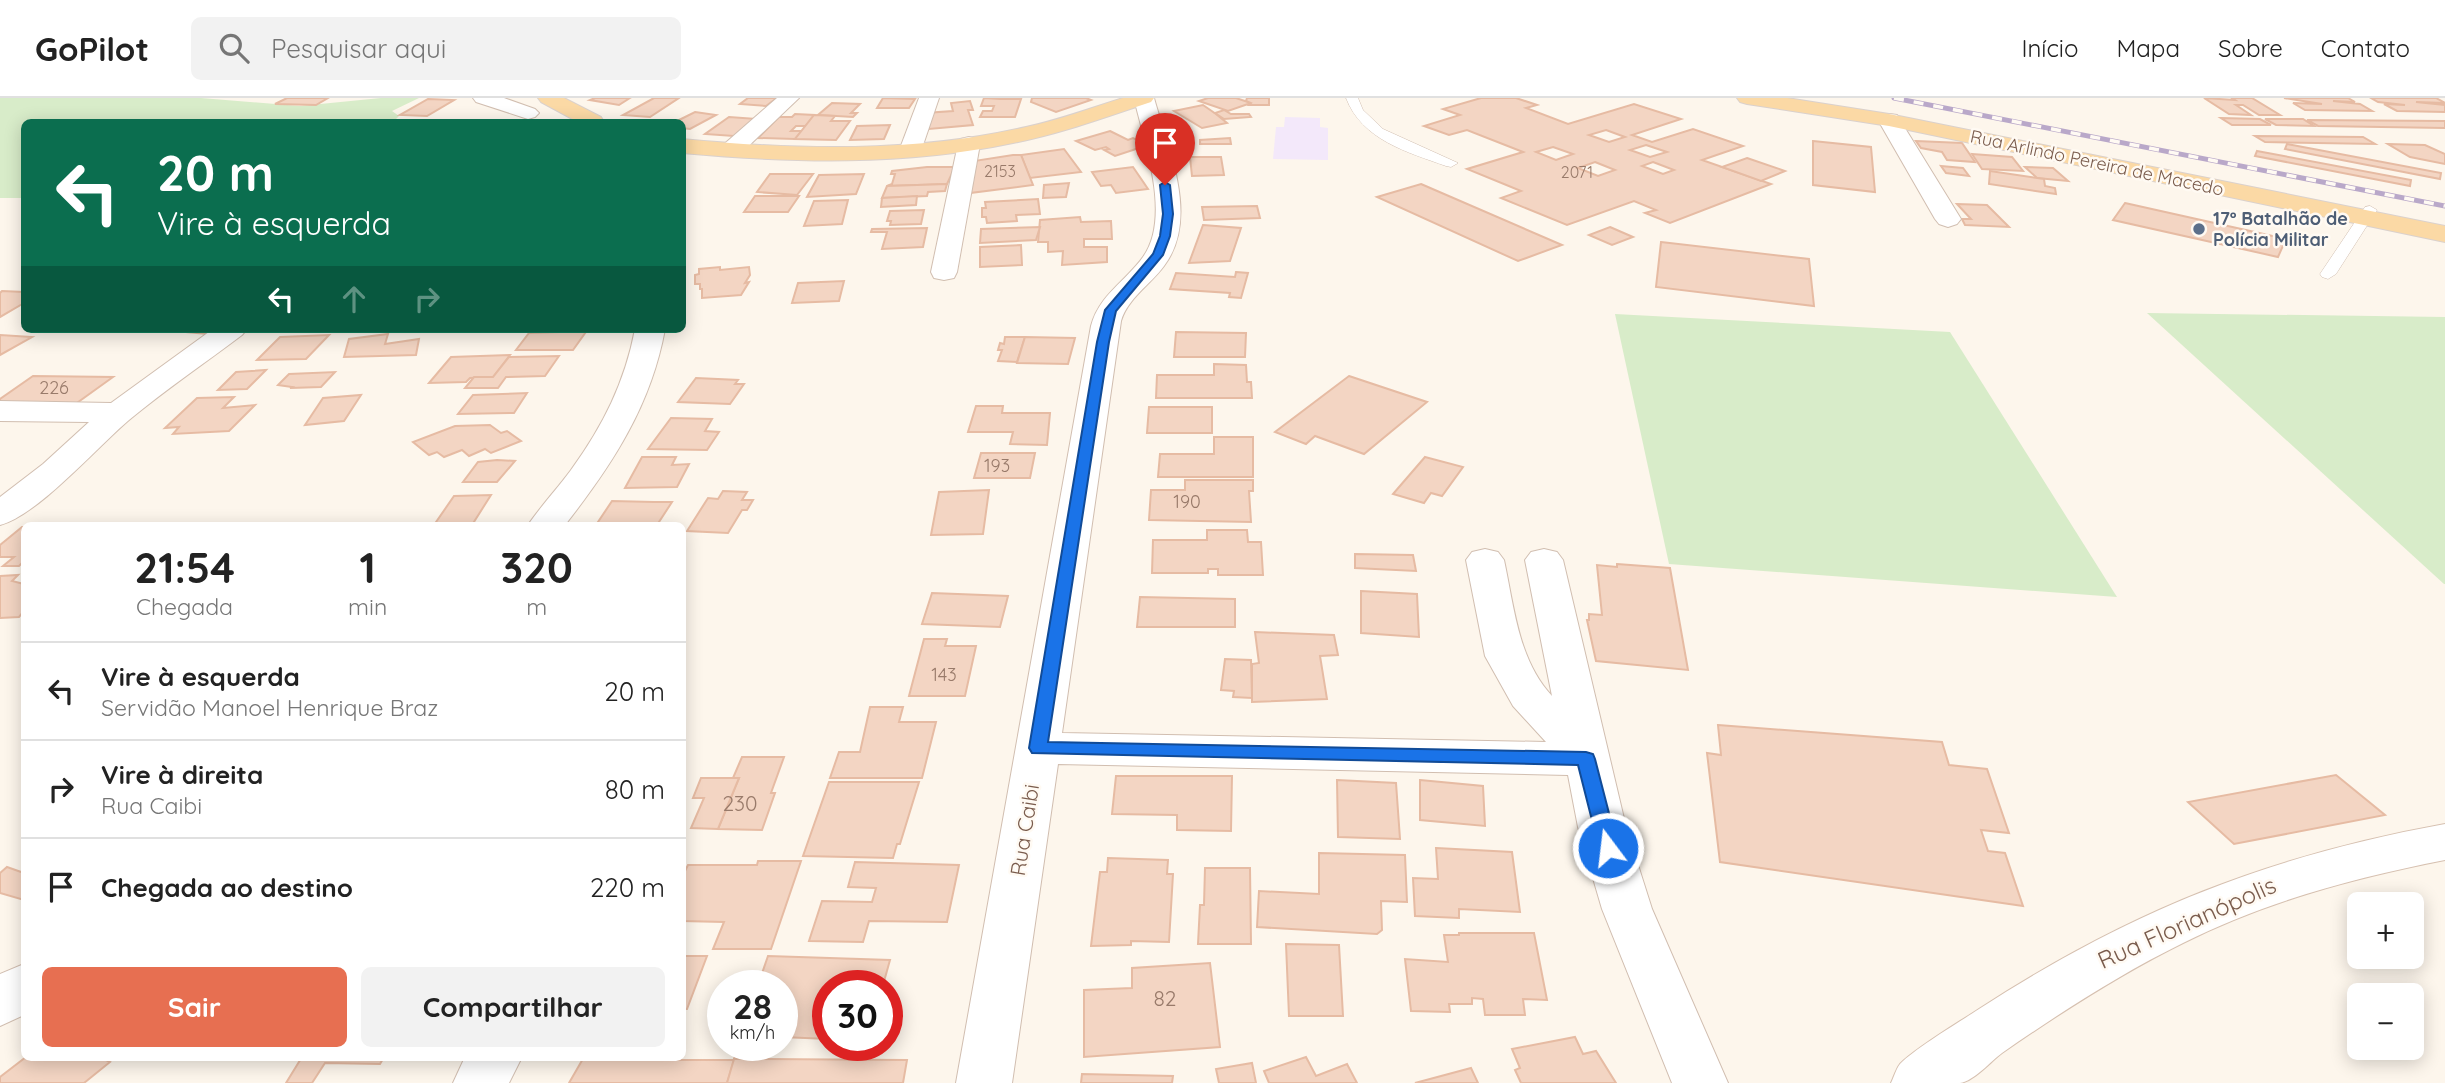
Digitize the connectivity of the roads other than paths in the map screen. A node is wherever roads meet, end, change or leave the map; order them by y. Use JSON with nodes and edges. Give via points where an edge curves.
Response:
{"nodes":[{"id":1,"x":483,"y":98,"type":"edge"},
{"id":2,"x":548,"y":98,"type":"edge"},
{"id":3,"x":789,"y":98,"type":"edge"},
{"id":4,"x":929,"y":98,"type":"edge"},
{"id":5,"x":1144,"y":98,"type":"edge"},
{"id":6,"x":1352,"y":98,"type":"edge"},
{"id":7,"x":1747,"y":98,"type":"edge"},
{"id":8,"x":1810,"y":98,"type":"edge"},
{"id":9,"x":521,"y":118,"type":"edge"},
{"id":10,"x":587,"y":119,"type":"edge"},
{"id":11,"x":1889,"y":120,"type":"junction"},
{"id":12,"x":969,"y":144,"type":"junction"},
{"id":13,"x":686,"y":146,"type":"edge"},
{"id":14,"x":730,"y":151,"type":"junction"},
{"id":15,"x":910,"y":151,"type":"junction"},
{"id":16,"x":1451,"y":163,"type":"dead end"},
{"id":17,"x":2368,"y":214,"type":"junction"},
{"id":18,"x":1948,"y":219,"type":"dead end"},
{"id":19,"x":2445,"y":225,"type":"edge"},
{"id":20,"x":2445,"y":234,"type":"edge"},
{"id":21,"x":944,"y":272,"type":"dead end"},
{"id":22,"x":2328,"y":274,"type":"dead end"},
{"id":23,"x":227,"y":333,"type":"edge"},
{"id":24,"x":649,"y":333,"type":"edge"},
{"id":25,"x":0,"y":411,"type":"edge"},
{"id":26,"x":118,"y":413,"type":"junction"},
{"id":27,"x":0,"y":514,"type":"edge"},
{"id":28,"x":548,"y":522,"type":"edge"},
{"id":29,"x":1485,"y":560,"type":"dead end"},
{"id":30,"x":1544,"y":560,"type":"dead end"},
{"id":31,"x":1038,"y":748,"type":"junction"},
{"id":32,"x":1586,"y":759,"type":"junction"},
{"id":33,"x":2445,"y":842,"type":"edge"},
{"id":34,"x":21,"y":988,"type":"edge"},
{"id":35,"x":0,"y":1003,"type":"edge"},
{"id":36,"x":492,"y":1061,"type":"edge"},
{"id":37,"x":481,"y":1083,"type":"edge"},
{"id":38,"x":984,"y":1083,"type":"edge"},
{"id":39,"x":1700,"y":1083,"type":"edge"},
{"id":40,"x":1919,"y":1083,"type":"edge"}],
"edges":[{"from":1,"to":9,"type":"street"},
{"from":2,"to":9,"type":"street"},
{"from":2,"to":10,"type":"main road"},
{"from":3,"to":14,"type":"street"},
{"from":4,"to":15,"type":"street"},
{"from":5,"to":12,"type":"main road","via":[[1041,130]]},
{"from":5,"to":31,"type":"street","name":"Rua Caibi","via":[[1165,185],[1165,236],[1158,255],[1111,310],[1103,342]]},
{"from":6,"to":16,"type":"lane","via":[[1383,136]]},
{"from":7,"to":11,"type":"main road","name":"Rua Arlindo Pereira de Macedo"},
{"from":8,"to":17,"type":"main road","name":"Rua Arlindo Pereira de Macedo"},
{"from":11,"to":17,"type":"main road","name":"Rua Arlindo Pereira de Macedo"},
{"from":11,"to":18,"type":"street"},
{"from":12,"to":15,"type":"main road"},
{"from":12,"to":21,"type":"street"},
{"from":13,"to":14,"type":"main road"},
{"from":14,"to":15,"type":"main road","via":[[844,155]]},
{"from":17,"to":19,"type":"main road","name":"Rua Arlindo Pereira de Macedo"},
{"from":17,"to":20,"type":"main road","name":"Rua Arlindo Pereira de Macedo"},
{"from":17,"to":22,"type":"lane"},
{"from":23,"to":26,"type":"street"},
{"from":24,"to":28,"type":"street","via":[[641,376],[624,414],[587,474]]},
{"from":25,"to":26,"type":"street"},
{"from":26,"to":27,"type":"street"},
{"from":29,"to":32,"type":"street","via":[[1505,656],[1528,696]]},
{"from":30,"to":32,"type":"street"},
{"from":31,"to":32,"type":"street"},
{"from":31,"to":38,"type":"street","name":"Rua Caibi"},
{"from":32,"to":39,"type":"street","via":[[1627,909]]},
{"from":33,"to":40,"type":"street","name":"Rua Florianópolis","via":[[2280,882],[2135,941],[2072,976]]},
{"from":34,"to":35,"type":"street"},
{"from":36,"to":37,"type":"street"}]}
